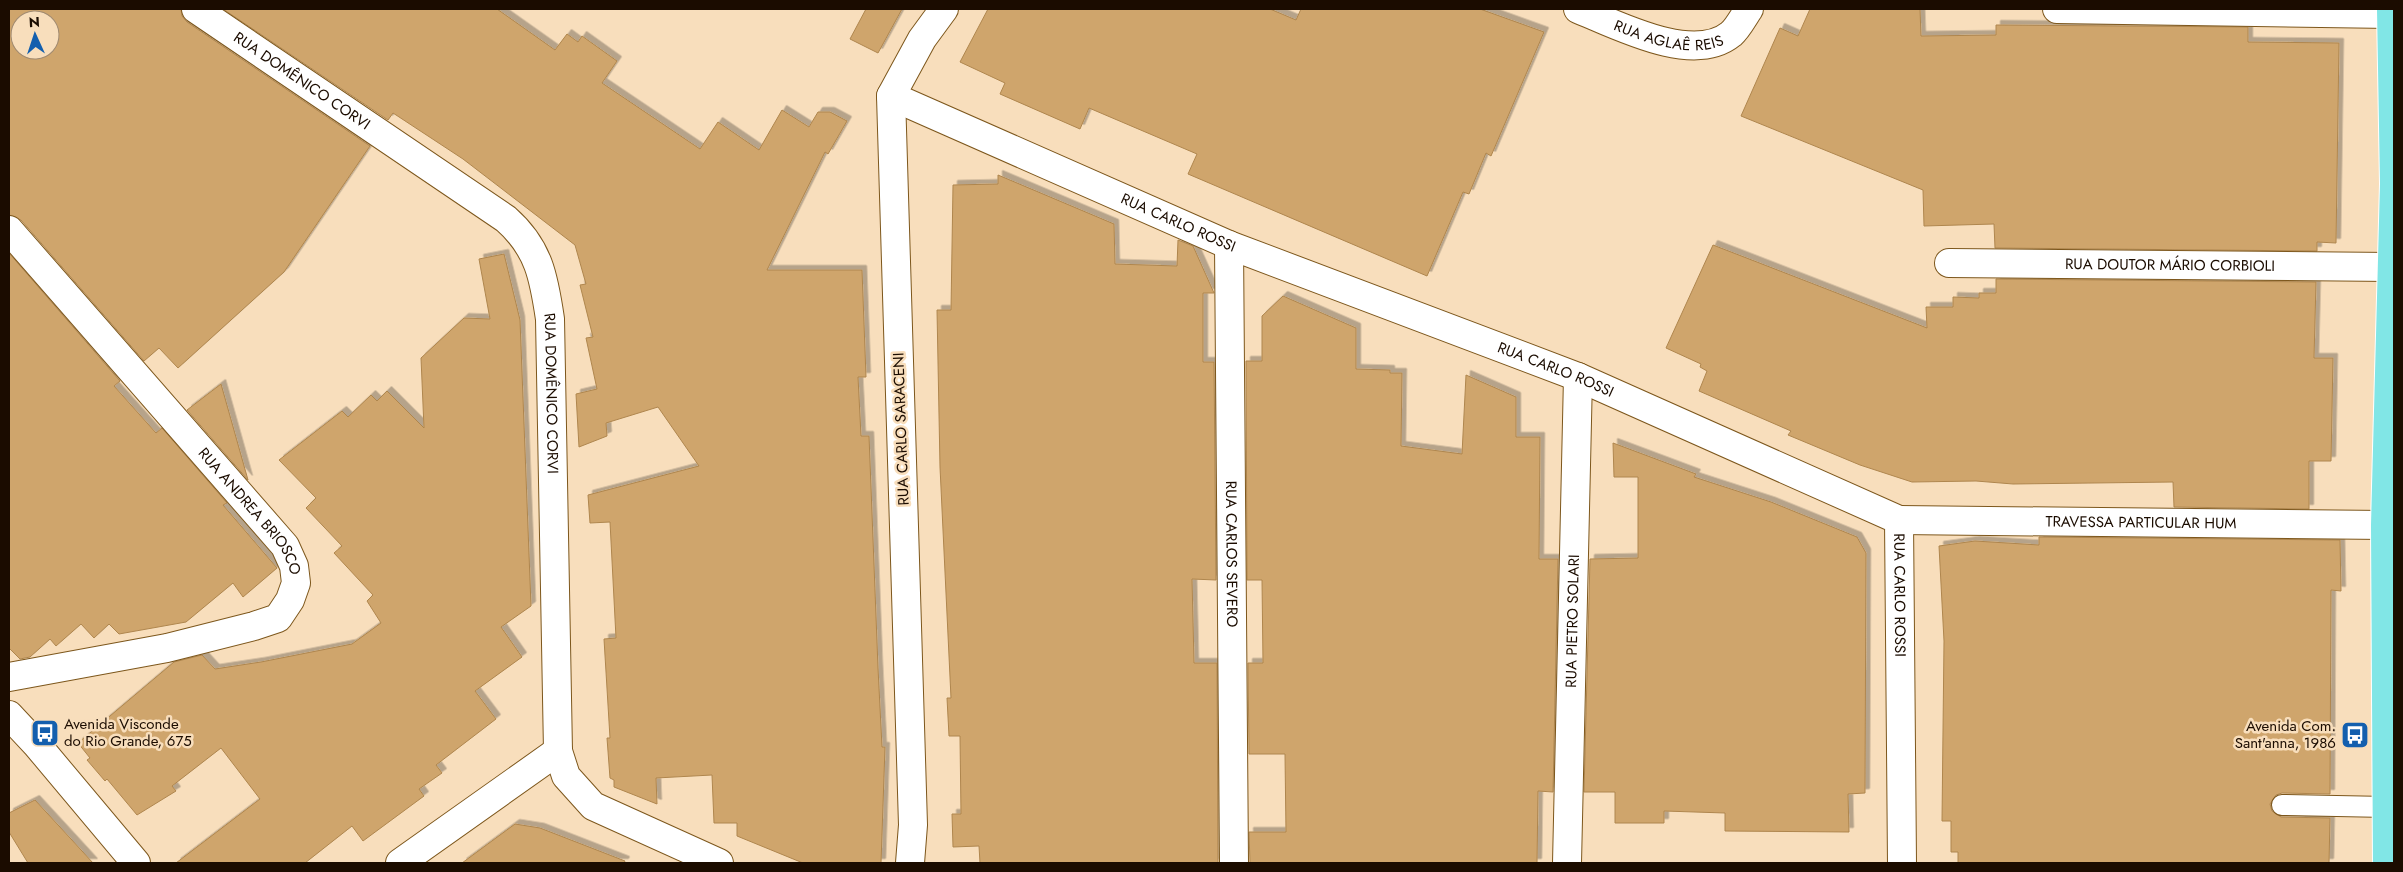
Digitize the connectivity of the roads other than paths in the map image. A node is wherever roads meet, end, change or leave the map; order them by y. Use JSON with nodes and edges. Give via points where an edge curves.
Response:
{"nodes":[{"id":1,"x":196,"y":9,"type":"edge"},
{"id":2,"x":944,"y":9,"type":"edge"},
{"id":3,"x":1578,"y":9,"type":"edge"},
{"id":4,"x":1749,"y":9,"type":"edge"},
{"id":5,"x":2057,"y":9,"type":"edge"},
{"id":6,"x":2391,"y":11,"type":"edge"},
{"id":7,"x":891,"y":96,"type":"junction"},
{"id":8,"x":2394,"y":184,"type":"edge"},
{"id":9,"x":9,"y":230,"type":"edge"},
{"id":10,"x":1229,"y":245,"type":"junction"},
{"id":11,"x":1949,"y":263,"type":"dead end"},
{"id":12,"x":2392,"y":267,"type":"junction"},
{"id":13,"x":1578,"y":377,"type":"junction"},
{"id":14,"x":1899,"y":520,"type":"junction"},
{"id":15,"x":2385,"y":525,"type":"junction"},
{"id":16,"x":9,"y":677,"type":"edge"},
{"id":17,"x":9,"y":715,"type":"edge"},
{"id":18,"x":558,"y":751,"type":"junction"},
{"id":19,"x":2282,"y":805,"type":"dead end"},
{"id":20,"x":2387,"y":807,"type":"junction"},
{"id":21,"x":136,"y":863,"type":"edge"},
{"id":22,"x":400,"y":863,"type":"edge"},
{"id":23,"x":719,"y":863,"type":"edge"},
{"id":24,"x":910,"y":863,"type":"edge"},
{"id":25,"x":1234,"y":863,"type":"edge"},
{"id":26,"x":1567,"y":863,"type":"edge"},
{"id":27,"x":1902,"y":863,"type":"edge"},
{"id":28,"x":2387,"y":863,"type":"edge"}],
"edges":[{"from":1,"to":18,"type":"street","name":"RUA DOMÊNICO CORVI","via":[[506,219],[532,248],[544,276],[550,319]]},
{"from":2,"to":7,"type":"street","via":[[922,39]]},
{"from":3,"to":4,"type":"street","name":"RUA AGLAÊ REIS","via":[[1638,33],[1688,45],[1709,45],[1732,34]]},
{"from":5,"to":6,"type":"street"},
{"from":6,"to":8,"type":"main road"},
{"from":7,"to":10,"type":"street","name":"RUA CARLO ROSSI"},
{"from":7,"to":24,"type":"street","name":"RUA CARLO SARACENI","via":[[913,825]]},
{"from":8,"to":12,"type":"main road"},
{"from":9,"to":16,"type":"street","name":"RUA ANDREA BRIOSCO","via":[[285,546],[294,566],[296,583],[278,618],[254,626],[167,648]]},
{"from":10,"to":13,"type":"street","name":"RUA CARLO ROSSI"},
{"from":10,"to":25,"type":"street","name":"RUA CARLOS SEVERO"},
{"from":11,"to":12,"type":"street","name":"RUA DOUTOR MÁRIO CORBIOLI"},
{"from":12,"to":15,"type":"main road"},
{"from":13,"to":14,"type":"street","name":"RUA CARLO ROSSI"},
{"from":13,"to":26,"type":"street","name":"RUA PIETRO SOLARI"},
{"from":14,"to":15,"type":"street","name":"TRAVESSA PARTICULAR HUM"},
{"from":14,"to":27,"type":"street","name":"RUA CARLO ROSSI"},
{"from":15,"to":20,"type":"main road"},
{"from":17,"to":21,"type":"street"},
{"from":18,"to":22,"type":"street"},
{"from":18,"to":23,"type":"street","name":"RUA DOMÊNICO CORVI","via":[[566,776],[593,806]]},
{"from":19,"to":20,"type":"lane"},
{"from":20,"to":28,"type":"main road"}]}
